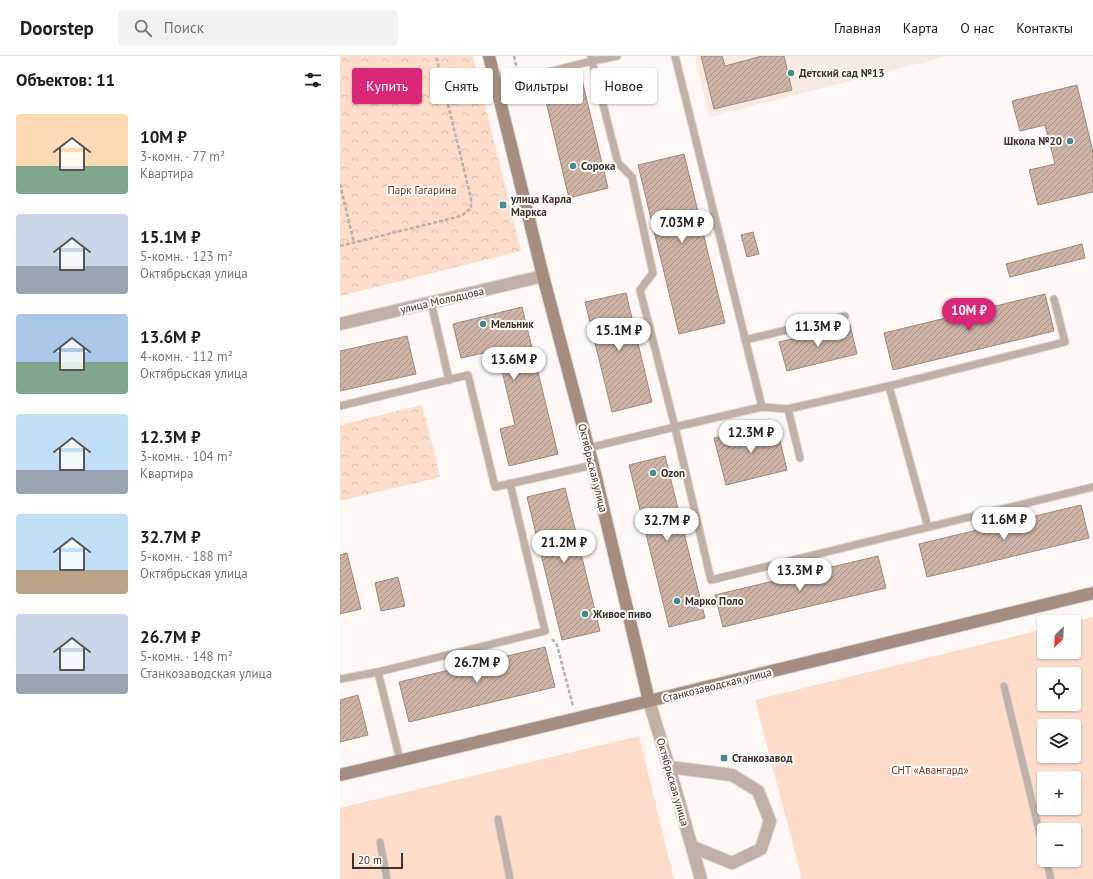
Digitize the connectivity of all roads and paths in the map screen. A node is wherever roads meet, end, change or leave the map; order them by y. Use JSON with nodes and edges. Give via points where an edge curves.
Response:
{"nodes":[{"id":1,"x":436,"y":56,"type":"edge"},
{"id":2,"x":488,"y":56,"type":"edge"},
{"id":3,"x":617,"y":56,"type":"edge"},
{"id":4,"x":675,"y":56,"type":"edge"},
{"id":5,"x":591,"y":59,"type":"edge"},
{"id":6,"x":496,"y":85,"type":"junction"},
{"id":7,"x":340,"y":184,"type":"edge"},
{"id":8,"x":354,"y":243,"type":"junction"},
{"id":9,"x":340,"y":246,"type":"edge"},
{"id":10,"x":543,"y":276,"type":"junction"},
{"id":11,"x":1054,"y":299,"type":"dead end"},
{"id":12,"x":431,"y":302,"type":"junction"},
{"id":13,"x":845,"y":316,"type":"dead end"},
{"id":14,"x":340,"y":324,"type":"edge"},
{"id":15,"x":745,"y":340,"type":"junction"},
{"id":16,"x":449,"y":380,"type":"junction"},
{"id":17,"x":889,"y":386,"type":"junction"},
{"id":18,"x":340,"y":406,"type":"edge"},
{"id":19,"x":762,"y":406,"type":"junction"},
{"id":20,"x":788,"y":409,"type":"junction"},
{"id":21,"x":675,"y":427,"type":"junction"},
{"id":22,"x":588,"y":448,"type":"junction"},
{"id":23,"x":800,"y":458,"type":"dead end"},
{"id":24,"x":593,"y":465,"type":"junction"},
{"id":25,"x":510,"y":483,"type":"junction"},
{"id":26,"x":1093,"y":487,"type":"edge"},
{"id":27,"x":928,"y":527,"type":"junction"},
{"id":28,"x":1093,"y":593,"type":"edge"},
{"id":29,"x":545,"y":631,"type":"junction"},
{"id":30,"x":378,"y":672,"type":"junction"},
{"id":31,"x":340,"y":679,"type":"edge"},
{"id":32,"x":1004,"y":686,"type":"dead end"},
{"id":33,"x":649,"y":701,"type":"junction"},
{"id":34,"x":576,"y":719,"type":"junction"},
{"id":35,"x":400,"y":760,"type":"junction"},
{"id":36,"x":669,"y":767,"type":"junction"},
{"id":37,"x":340,"y":775,"type":"edge"},
{"id":38,"x":498,"y":819,"type":"dead end"},
{"id":39,"x":1037,"y":823,"type":"edge"},
{"id":40,"x":380,"y":842,"type":"dead end"},
{"id":41,"x":692,"y":847,"type":"junction"},
{"id":42,"x":1048,"y":867,"type":"edge"},
{"id":43,"x":387,"y":879,"type":"edge"},
{"id":44,"x":510,"y":879,"type":"edge"},
{"id":45,"x":701,"y":879,"type":"edge"},
{"id":46,"x":1051,"y":879,"type":"edge"}],
"edges":[{"from":1,"to":8,"type":"path","via":[[471,198],[471,208],[461,216]]},
{"from":2,"to":6,"type":"street","name":"Октябрьская улица"},
{"from":3,"to":5,"type":"lane"},
{"from":4,"to":15,"type":"lane"},
{"from":5,"to":6,"type":"lane"},
{"from":5,"to":21,"type":"lane","via":[[618,163],[632,177],[652,273],[640,290]]},
{"from":6,"to":10,"type":"street","name":"Октябрьская улица"},
{"from":7,"to":8,"type":"path"},
{"from":8,"to":9,"type":"path"},
{"from":10,"to":12,"type":"street","name":"улица Молодцова"},
{"from":10,"to":22,"type":"street","name":"Октябрьская улица"},
{"from":11,"to":17,"type":"lane","via":[[1065,342]]},
{"from":12,"to":14,"type":"street","name":"улица Молодцова"},
{"from":12,"to":16,"type":"lane"},
{"from":13,"to":15,"type":"lane"},
{"from":15,"to":19,"type":"lane"},
{"from":16,"to":18,"type":"lane"},
{"from":16,"to":25,"type":"lane","via":[[468,375],[495,487]]},
{"from":17,"to":20,"type":"lane"},
{"from":17,"to":27,"type":"lane"},
{"from":19,"to":20,"type":"lane"},
{"from":19,"to":21,"type":"lane"},
{"from":20,"to":23,"type":"lane"},
{"from":21,"to":22,"type":"lane"},
{"from":21,"to":27,"type":"lane","via":[[711,580]]},
{"from":22,"to":24,"type":"street","name":"Октябрьская улица"},
{"from":24,"to":25,"type":"lane"},
{"from":24,"to":33,"type":"street","name":"Октябрьская улица"},
{"from":25,"to":29,"type":"lane"},
{"from":26,"to":27,"type":"lane"},
{"from":28,"to":33,"type":"street","name":"Станкозаводская улица"},
{"from":29,"to":30,"type":"lane"},
{"from":29,"to":34,"type":"path","via":[[558,645]]},
{"from":30,"to":31,"type":"lane"},
{"from":30,"to":35,"type":"lane"},
{"from":32,"to":39,"type":"lane"},
{"from":33,"to":34,"type":"street","name":"Станкозаводская улица"},
{"from":33,"to":36,"type":"street","name":"Октябрьская улица"},
{"from":34,"to":35,"type":"street","name":"Станкозаводская улица"},
{"from":35,"to":37,"type":"street","name":"Станкозаводская улица"},
{"from":36,"to":41,"type":"street","name":"Октябрьская улица"},
{"from":36,"to":41,"type":"street","via":[[732,775],[758,791],[770,821],[761,849],[732,864]]},
{"from":38,"to":44,"type":"lane"},
{"from":40,"to":43,"type":"lane"},
{"from":41,"to":45,"type":"street","name":"Октябрьская улица"},
{"from":42,"to":46,"type":"lane"}]}
